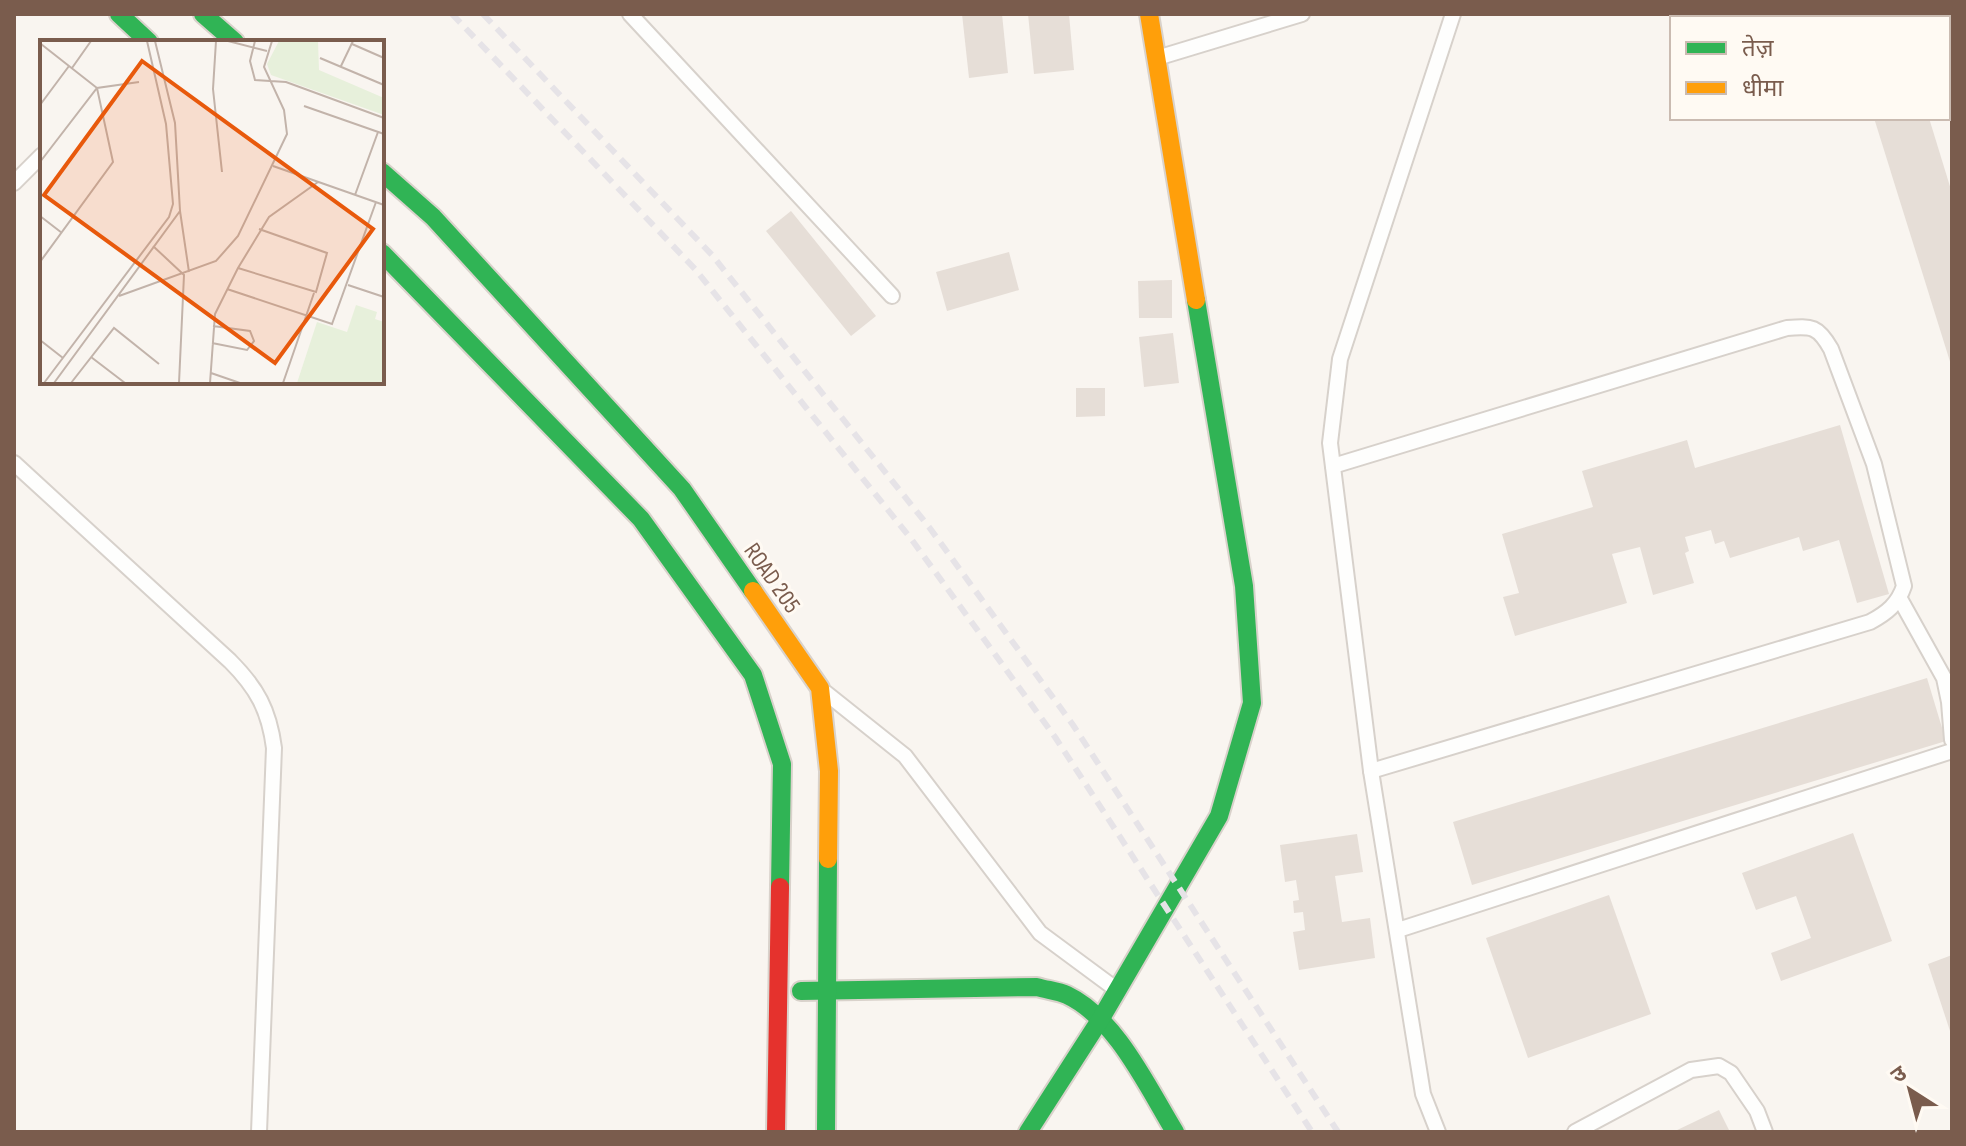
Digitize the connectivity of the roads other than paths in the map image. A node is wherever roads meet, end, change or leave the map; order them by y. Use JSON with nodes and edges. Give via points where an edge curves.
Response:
{"nodes":[{"id":1,"x":119,"y":14,"type":"edge"},
{"id":2,"x":203,"y":14,"type":"edge"},
{"id":3,"x":630,"y":14,"type":"edge"},
{"id":4,"x":1149,"y":14,"type":"edge"},
{"id":5,"x":1302,"y":14,"type":"edge"},
{"id":6,"x":1453,"y":14,"type":"edge"},
{"id":7,"x":147,"y":40,"type":"edge"},
{"id":8,"x":233,"y":40,"type":"edge"},
{"id":9,"x":1157,"y":58,"type":"junction"},
{"id":10,"x":40,"y":157,"type":"edge"},
{"id":11,"x":384,"y":174,"type":"edge"},
{"id":12,"x":14,"y":183,"type":"edge"},
{"id":13,"x":384,"y":255,"type":"edge"},
{"id":14,"x":892,"y":296,"type":"dead end"},
{"id":15,"x":14,"y":463,"type":"edge"},
{"id":16,"x":1333,"y":466,"type":"junction"},
{"id":17,"x":1900,"y":599,"type":"junction"},
{"id":18,"x":820,"y":688,"type":"junction"},
{"id":19,"x":1952,"y":740,"type":"edge"},
{"id":20,"x":1952,"y":751,"type":"edge"},
{"id":21,"x":1371,"y":771,"type":"junction"},
{"id":22,"x":1398,"y":930,"type":"junction"},
{"id":23,"x":826,"y":990,"type":"junction"},
{"id":24,"x":1117,"y":990,"type":"junction"},
{"id":25,"x":778,"y":992,"type":"junction"},
{"id":26,"x":1100,"y":1020,"type":"junction"},
{"id":27,"x":259,"y":1132,"type":"edge"},
{"id":28,"x":776,"y":1132,"type":"edge"},
{"id":29,"x":826,"y":1132,"type":"edge"},
{"id":30,"x":1028,"y":1132,"type":"edge"},
{"id":31,"x":1175,"y":1132,"type":"edge"},
{"id":32,"x":1438,"y":1132,"type":"edge"},
{"id":33,"x":1575,"y":1132,"type":"edge"},
{"id":34,"x":1765,"y":1132,"type":"edge"}],
"edges":[{"from":1,"to":7,"type":"main road"},
{"from":2,"to":8,"type":"main road"},
{"from":3,"to":14,"type":"lane"},
{"from":4,"to":9,"type":"main road"},
{"from":5,"to":9,"type":"lane"},
{"from":6,"to":16,"type":"lane","via":[[1340,359],[1330,443]]},
{"from":9,"to":24,"type":"main road","via":[[1244,586],[1252,703],[1219,816]]},
{"from":10,"to":12,"type":"lane"},
{"from":11,"to":18,"type":"main road","name":"ROAD 205","via":[[433,217],[682,489]]},
{"from":13,"to":25,"type":"main road","via":[[641,519],[753,675],[782,764]]},
{"from":15,"to":27,"type":"lane","via":[[251,682],[270,721],[274,748]]},
{"from":16,"to":17,"type":"lane","via":[[1807,326],[1822,333],[1831,349],[1874,464],[1903,575]]},
{"from":16,"to":21,"type":"lane"},
{"from":17,"to":19,"type":"lane","via":[[1944,678]]},
{"from":17,"to":21,"type":"lane","via":[[1870,622]]},
{"from":18,"to":23,"type":"main road","name":"ROAD 205","via":[[829,771]]},
{"from":18,"to":24,"type":"lane","via":[[905,756],[1040,933]]},
{"from":20,"to":22,"type":"lane"},
{"from":21,"to":22,"type":"lane"},
{"from":22,"to":32,"type":"lane","via":[[1423,1094]]},
{"from":23,"to":25,"type":"main road"},
{"from":23,"to":26,"type":"main road","via":[[1037,987],[1067,995]]},
{"from":23,"to":29,"type":"main road","name":"ROAD 205"},
{"from":24,"to":26,"type":"main road"},
{"from":25,"to":28,"type":"main road"},
{"from":26,"to":30,"type":"main road"},
{"from":26,"to":31,"type":"main road"},
{"from":33,"to":34,"type":"lane","via":[[1691,1070],[1719,1066],[1731,1073]]}]}
